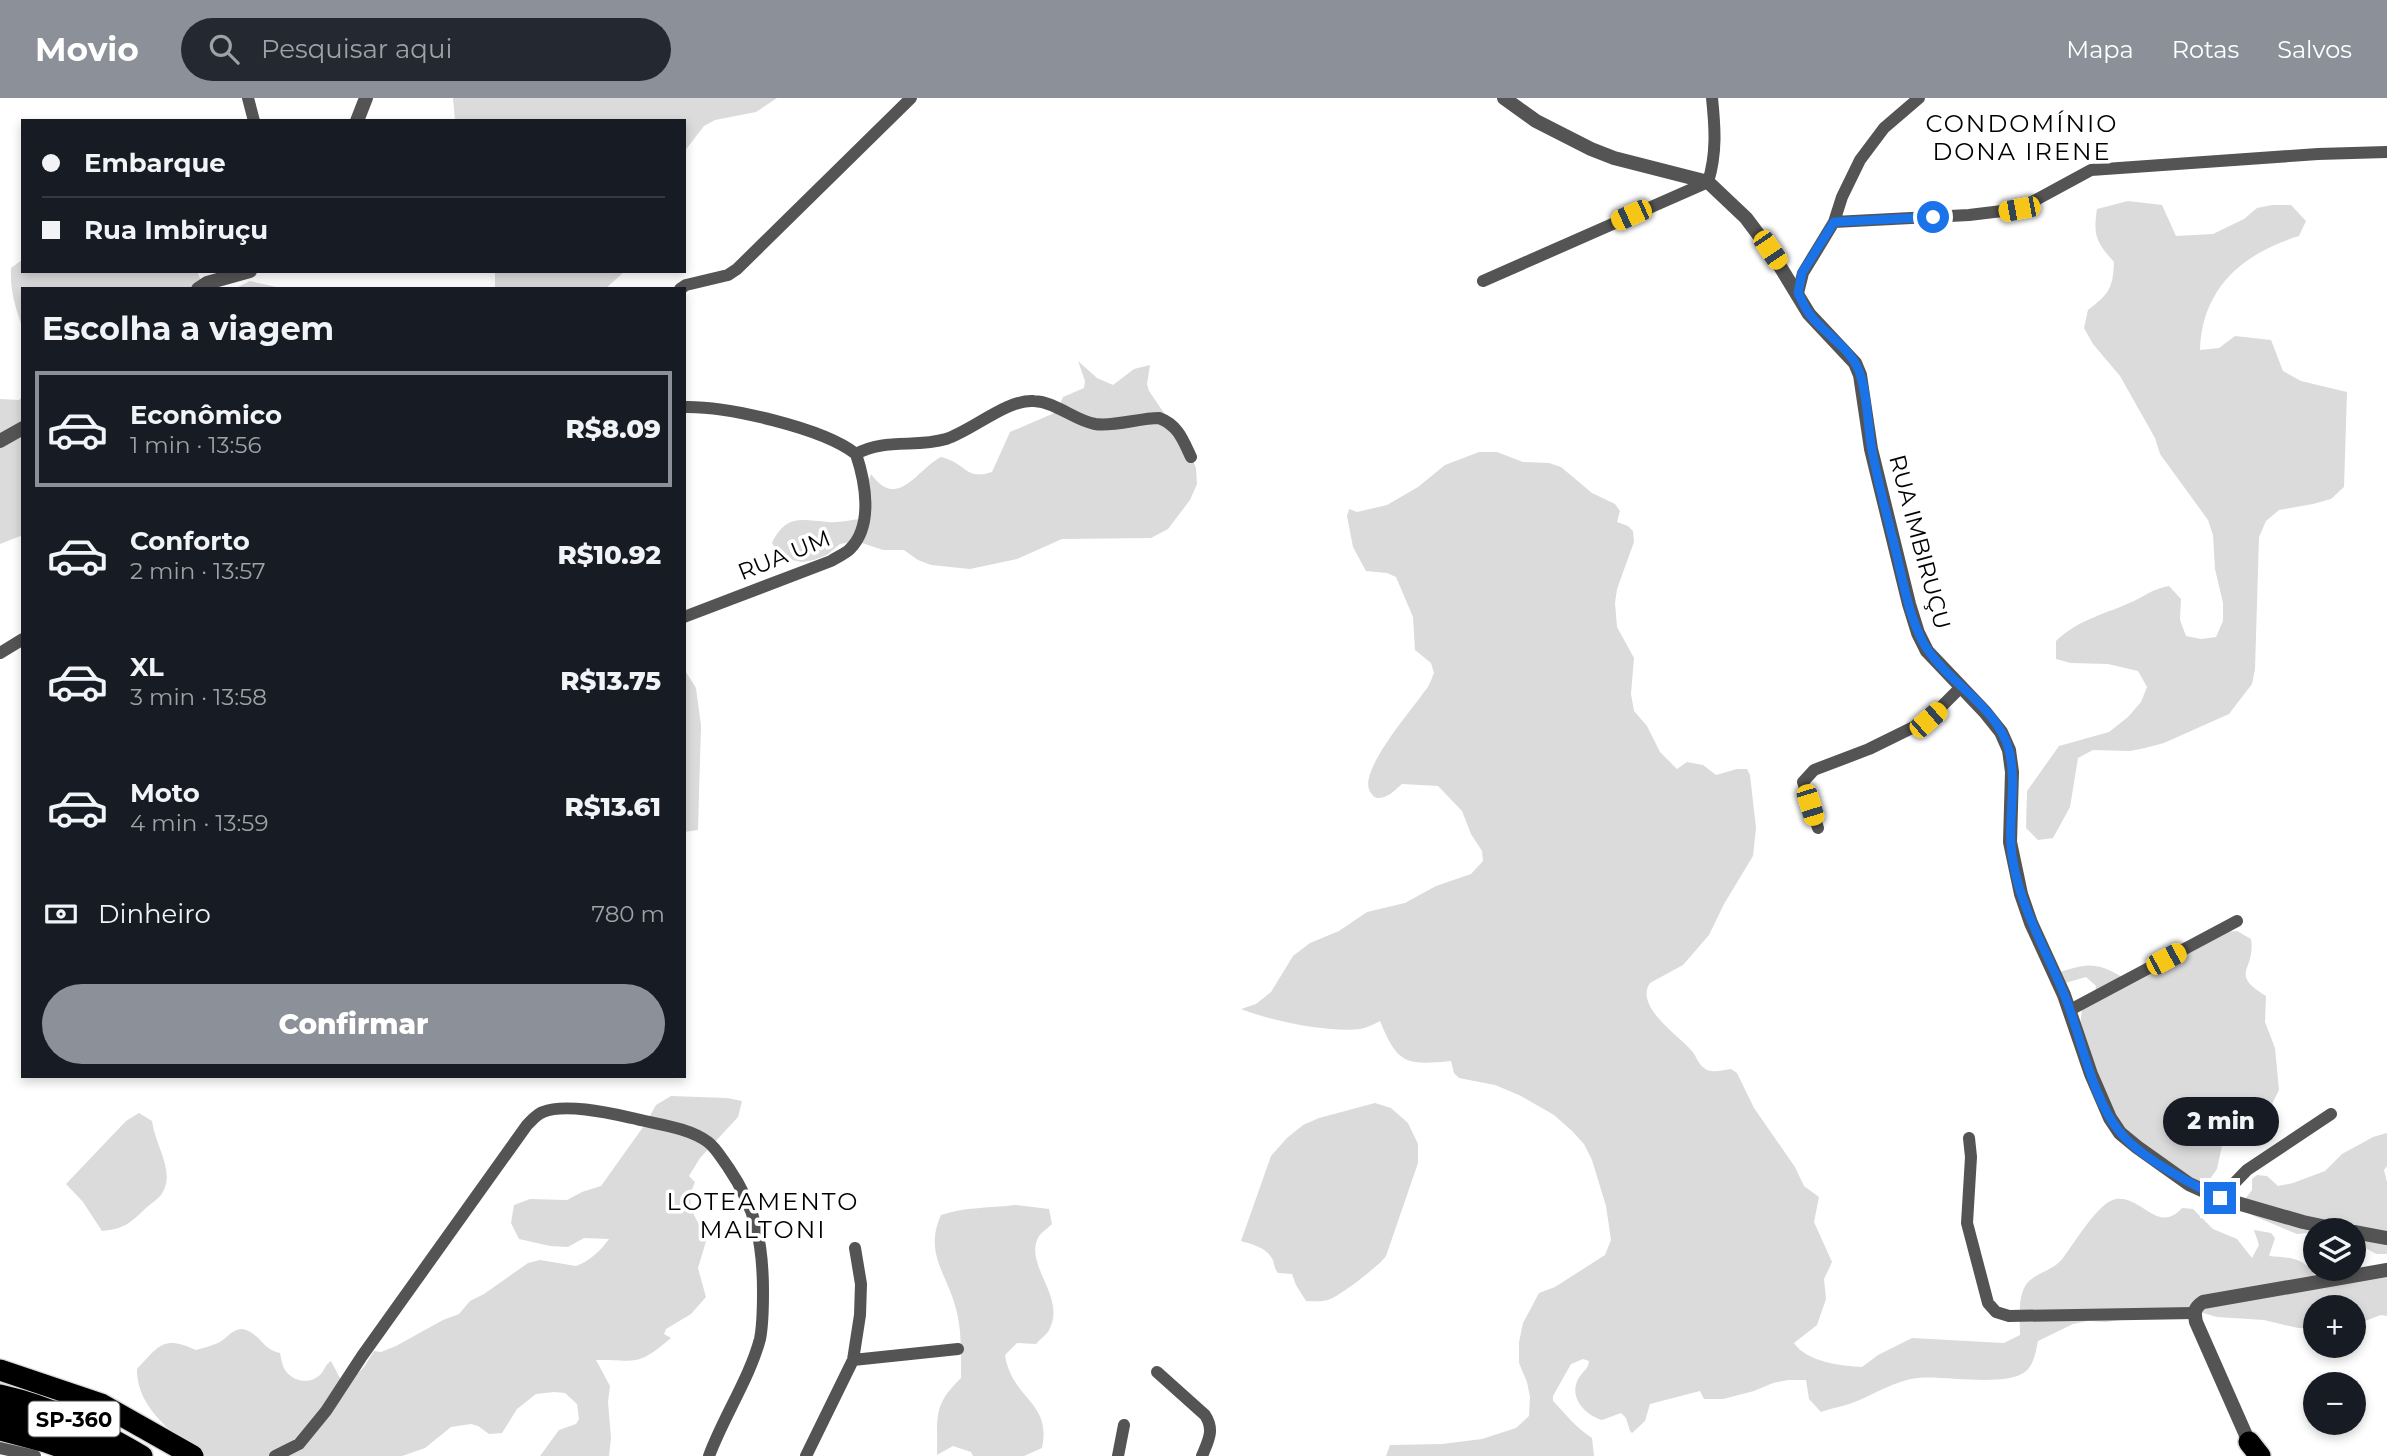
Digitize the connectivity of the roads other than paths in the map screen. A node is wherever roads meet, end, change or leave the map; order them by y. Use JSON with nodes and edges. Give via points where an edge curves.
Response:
{"nodes":[{"id":1,"x":248,"y":98,"type":"edge"},
{"id":2,"x":366,"y":98,"type":"edge"},
{"id":3,"x":911,"y":98,"type":"edge"},
{"id":4,"x":1504,"y":98,"type":"edge"},
{"id":5,"x":1712,"y":98,"type":"edge"},
{"id":6,"x":1919,"y":98,"type":"edge"},
{"id":7,"x":253,"y":119,"type":"edge"},
{"id":8,"x":358,"y":119,"type":"edge"},
{"id":9,"x":2387,"y":152,"type":"edge"},
{"id":10,"x":1708,"y":181,"type":"junction"},
{"id":11,"x":1834,"y":222,"type":"junction"},
{"id":12,"x":230,"y":274,"type":"edge"},
{"id":13,"x":1483,"y":281,"type":"dead end"},
{"id":14,"x":202,"y":287,"type":"edge"},
{"id":15,"x":683,"y":287,"type":"edge"},
{"id":16,"x":1798,"y":293,"type":"junction"},
{"id":17,"x":686,"y":407,"type":"edge"},
{"id":18,"x":21,"y":429,"type":"edge"},
{"id":19,"x":0,"y":441,"type":"edge"},
{"id":20,"x":856,"y":454,"type":"junction"},
{"id":21,"x":1191,"y":457,"type":"dead end"},
{"id":22,"x":686,"y":616,"type":"edge"},
{"id":23,"x":21,"y":640,"type":"edge"},
{"id":24,"x":0,"y":653,"type":"edge"},
{"id":25,"x":1961,"y":687,"type":"junction"},
{"id":26,"x":1818,"y":828,"type":"dead end"},
{"id":27,"x":2237,"y":921,"type":"dead end"},
{"id":28,"x":2070,"y":1010,"type":"junction"},
{"id":29,"x":2332,"y":1114,"type":"dead end"},
{"id":30,"x":1969,"y":1138,"type":"dead end"},
{"id":31,"x":2220,"y":1198,"type":"junction"},
{"id":32,"x":2303,"y":1222,"type":"edge"},
{"id":33,"x":2366,"y":1234,"type":"edge"},
{"id":34,"x":2387,"y":1238,"type":"edge"},
{"id":35,"x":855,"y":1248,"type":"dead end"},
{"id":36,"x":2387,"y":1270,"type":"edge"},
{"id":37,"x":2194,"y":1313,"type":"junction"},
{"id":38,"x":958,"y":1349,"type":"dead end"},
{"id":39,"x":853,"y":1360,"type":"junction"},
{"id":40,"x":0,"y":1370,"type":"edge"},
{"id":41,"x":1157,"y":1372,"type":"dead end"},
{"id":42,"x":0,"y":1395,"type":"edge"},
{"id":43,"x":0,"y":1412,"type":"edge"},
{"id":44,"x":1124,"y":1425,"type":"dead end"},
{"id":45,"x":0,"y":1430,"type":"edge"},
{"id":46,"x":0,"y":1448,"type":"edge"},
{"id":47,"x":2252,"y":1451,"type":"edge"},
{"id":48,"x":34,"y":1456,"type":"edge"},
{"id":49,"x":85,"y":1456,"type":"edge"},
{"id":50,"x":115,"y":1456,"type":"edge"},
{"id":51,"x":142,"y":1456,"type":"edge"},
{"id":52,"x":193,"y":1456,"type":"edge"},
{"id":53,"x":275,"y":1456,"type":"edge"},
{"id":54,"x":709,"y":1456,"type":"edge"},
{"id":55,"x":806,"y":1456,"type":"edge"},
{"id":56,"x":1118,"y":1456,"type":"edge"},
{"id":57,"x":1202,"y":1456,"type":"edge"}],
"edges":[{"from":1,"to":7,"type":"street"},
{"from":2,"to":8,"type":"street"},
{"from":3,"to":15,"type":"street","via":[[737,269]]},
{"from":4,"to":10,"type":"street","via":[[1536,121],[1591,149]]},
{"from":5,"to":10,"type":"street","via":[[1714,163]]},
{"from":6,"to":11,"type":"street","via":[[1884,128],[1860,160]]},
{"from":9,"to":11,"type":"street","via":[[2091,170],[2019,209]]},
{"from":10,"to":13,"type":"street"},
{"from":10,"to":16,"type":"street","name":"RUA IMBIRUÇU","via":[[1746,218]]},
{"from":11,"to":16,"type":"street","via":[[1802,273]]},
{"from":12,"to":14,"type":"street"},
{"from":16,"to":25,"type":"street","name":"RUA IMBIRUÇU","via":[[1809,314],[1855,363],[1860,375],[1871,449],[1918,634],[1927,651]]},
{"from":17,"to":20,"type":"street","via":[[723,409],[813,432]]},
{"from":18,"to":19,"type":"street"},
{"from":20,"to":21,"type":"street","via":[[881,445],[942,440],[966,432],[994,413],[1033,400],[1096,424],[1169,421]]},
{"from":20,"to":22,"type":"street","name":"RUA UM","via":[[865,505],[862,526],[849,551]]},
{"from":23,"to":24,"type":"street"},
{"from":25,"to":26,"type":"street","via":[[1915,727],[1808,775],[1803,782]]},
{"from":25,"to":28,"type":"street","name":"RUA IMBIRUÇU","via":[[2001,732],[2009,750],[2013,864],[2031,923]]},
{"from":27,"to":28,"type":"street"},
{"from":28,"to":31,"type":"street","name":"RUA IMBIRUÇU","via":[[2091,1074],[2120,1133],[2189,1184]]},
{"from":29,"to":31,"type":"street","via":[[2248,1170]]},
{"from":30,"to":37,"type":"street","via":[[1967,1223],[1988,1303],[1996,1312],[2009,1316]]},
{"from":31,"to":32,"type":"street","name":"RUA IMBIRUÇU"},
{"from":33,"to":34,"type":"street"},
{"from":35,"to":39,"type":"street","via":[[861,1284]]},
{"from":36,"to":37,"type":"street","via":[[2203,1302]]},
{"from":37,"to":47,"type":"street"},
{"from":38,"to":39,"type":"street"},
{"from":39,"to":55,"type":"street"},
{"from":40,"to":52,"type":"highway","via":[[101,1404]]},
{"from":41,"to":57,"type":"street","via":[[1211,1424]]},
{"from":42,"to":51,"type":"highway","number":"SP-360","via":[[83,1422]]},
{"from":43,"to":50,"type":"highway","number":"SP-360","via":[[50,1426]]},
{"from":44,"to":56,"type":"street"},
{"from":45,"to":49,"type":"highway"},
{"from":46,"to":48,"type":"street"},
{"from":53,"to":54,"type":"street","via":[[299,1444],[326,1411],[527,1125],[540,1113],[572,1109],[619,1115],[708,1142],[752,1209],[763,1269],[761,1336]]}]}
